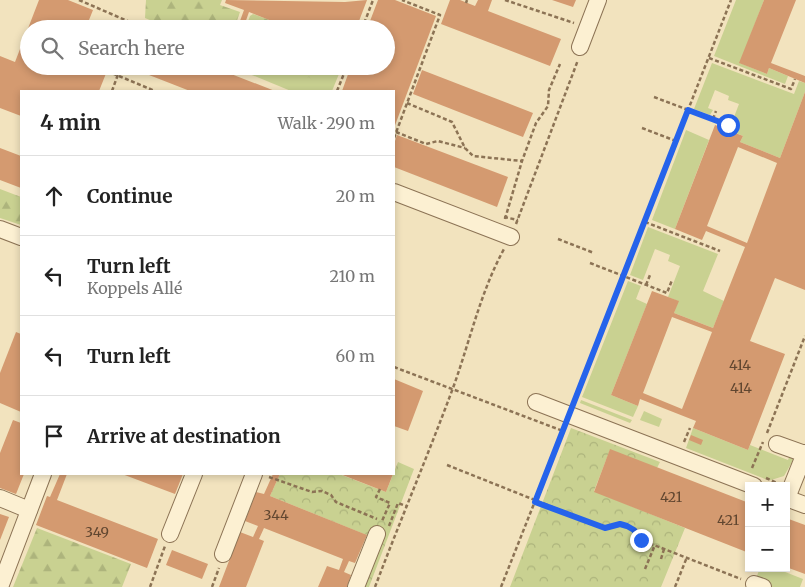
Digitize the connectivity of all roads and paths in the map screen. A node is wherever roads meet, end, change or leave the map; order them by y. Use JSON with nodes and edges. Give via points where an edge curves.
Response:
{"nodes":[{"id":1,"x":80,"y":0,"type":"edge"},
{"id":2,"x":373,"y":0,"type":"edge"},
{"id":3,"x":505,"y":0,"type":"edge"},
{"id":4,"x":598,"y":0,"type":"edge"},
{"id":5,"x":731,"y":0,"type":"edge"},
{"id":6,"x":405,"y":1,"type":"edge"},
{"id":7,"x":126,"y":20,"type":"edge"},
{"id":8,"x":365,"y":20,"type":"edge"},
{"id":9,"x":580,"y":25,"type":"dead end"},
{"id":10,"x":580,"y":46,"type":"joint"},
{"id":11,"x":708,"y":58,"type":"junction"},
{"id":12,"x":560,"y":64,"type":"dead end"},
{"id":13,"x":345,"y":75,"type":"edge"},
{"id":14,"x":118,"y":76,"type":"joint"},
{"id":15,"x":795,"y":79,"type":"dead end"},
{"id":16,"x":112,"y":90,"type":"edge"},
{"id":17,"x":153,"y":90,"type":"edge"},
{"id":18,"x":337,"y":90,"type":"edge"},
{"id":19,"x":654,"y":97,"type":"dead end"},
{"id":20,"x":407,"y":103,"type":"junction"},
{"id":21,"x":688,"y":110,"type":"junction"},
{"id":22,"x":716,"y":111,"type":"dead end"},
{"id":23,"x":730,"y":118,"type":"dead end"},
{"id":24,"x":713,"y":119,"type":"junction"},
{"id":25,"x":642,"y":128,"type":"dead end"},
{"id":26,"x":396,"y":132,"type":"junction"},
{"id":27,"x":395,"y":135,"type":"edge"},
{"id":28,"x":676,"y":141,"type":"junction"},
{"id":29,"x":465,"y":148,"type":"junction"},
{"id":30,"x":522,"y":161,"type":"junction"},
{"id":31,"x":395,"y":192,"type":"edge"},
{"id":32,"x":504,"y":217,"type":"junction"},
{"id":33,"x":518,"y":220,"type":"junction"},
{"id":34,"x":645,"y":222,"type":"junction"},
{"id":35,"x":0,"y":229,"type":"edge"},
{"id":36,"x":507,"y":236,"type":"junction"},
{"id":37,"x":20,"y":237,"type":"edge"},
{"id":38,"x":558,"y":239,"type":"dead end"},
{"id":39,"x":720,"y":252,"type":"dead end"},
{"id":40,"x":594,"y":253,"type":"dead end"},
{"id":41,"x":590,"y":263,"type":"dead end"},
{"id":42,"x":650,"y":275,"type":"dead end"},
{"id":43,"x":624,"y":276,"type":"junction"},
{"id":44,"x":672,"y":280,"type":"dead end"},
{"id":45,"x":646,"y":285,"type":"junction"},
{"id":46,"x":805,"y":336,"type":"edge"},
{"id":47,"x":395,"y":367,"type":"edge"},
{"id":48,"x":452,"y":390,"type":"junction"},
{"id":49,"x":536,"y":402,"type":"dead end"},
{"id":50,"x":569,"y":415,"type":"junction"},
{"id":51,"x":690,"y":428,"type":"dead end"},
{"id":52,"x":563,"y":431,"type":"junction"},
{"id":53,"x":684,"y":442,"type":"dead end"},
{"id":54,"x":776,"y":444,"type":"dead end"},
{"id":55,"x":805,"y":454,"type":"edge"},
{"id":56,"x":447,"y":465,"type":"dead end"},
{"id":57,"x":752,"y":468,"type":"dead end"},
{"id":58,"x":43,"y":475,"type":"edge"},
{"id":59,"x":194,"y":475,"type":"edge"},
{"id":60,"x":261,"y":475,"type":"edge"},
{"id":61,"x":745,"y":483,"type":"edge"},
{"id":62,"x":380,"y":489,"type":"dead end"},
{"id":63,"x":790,"y":491,"type":"edge"},
{"id":64,"x":0,"y":498,"type":"edge"},
{"id":65,"x":790,"y":499,"type":"edge"},
{"id":66,"x":535,"y":502,"type":"junction"},
{"id":67,"x":805,"y":505,"type":"edge"},
{"id":68,"x":406,"y":506,"type":"junction"},
{"id":69,"x":29,"y":510,"type":"junction"},
{"id":70,"x":380,"y":528,"type":"junction"},
{"id":71,"x":170,"y":534,"type":"joint"},
{"id":72,"x":655,"y":545,"type":"junction"},
{"id":73,"x":664,"y":549,"type":"junction"},
{"id":74,"x":223,"y":554,"type":"joint"},
{"id":75,"x":687,"y":557,"type":"junction"},
{"id":76,"x":661,"y":559,"type":"dead end"},
{"id":77,"x":645,"y":569,"type":"dead end"},
{"id":78,"x":758,"y":585,"type":"edge"},
{"id":79,"x":0,"y":587,"type":"edge"},
{"id":80,"x":150,"y":587,"type":"edge"},
{"id":81,"x":212,"y":587,"type":"edge"},
{"id":82,"x":356,"y":587,"type":"edge"},
{"id":83,"x":375,"y":587,"type":"edge"},
{"id":84,"x":502,"y":587,"type":"edge"},
{"id":85,"x":675,"y":587,"type":"edge"}],
"edges":[{"from":1,"to":7,"type":"path"},
{"from":2,"to":8,"type":"path"},
{"from":3,"to":9,"type":"path"},
{"from":4,"to":10,"type":"street"},
{"from":5,"to":11,"type":"path"},
{"from":6,"to":20,"type":"path","via":[[440,15]]},
{"from":10,"to":33,"type":"path","via":[[583,48]]},
{"from":11,"to":15,"type":"path","via":[[791,90]]},
{"from":11,"to":21,"type":"path"},
{"from":12,"to":30,"type":"path","via":[[548,106],[536,123]]},
{"from":13,"to":18,"type":"path"},
{"from":14,"to":16,"type":"path"},
{"from":14,"to":17,"type":"path"},
{"from":19,"to":21,"type":"path"},
{"from":20,"to":26,"type":"path"},
{"from":20,"to":29,"type":"path","via":[[452,122]]},
{"from":21,"to":24,"type":"path"},
{"from":21,"to":28,"type":"path"},
{"from":22,"to":24,"type":"path"},
{"from":23,"to":24,"type":"path","via":[[728,125]]},
{"from":25,"to":28,"type":"path"},
{"from":26,"to":27,"type":"path"},
{"from":26,"to":29,"type":"path","via":[[426,144],[438,141]]},
{"from":28,"to":34,"type":"path"},
{"from":29,"to":30,"type":"path","via":[[473,156]]},
{"from":30,"to":32,"type":"path"},
{"from":31,"to":36,"type":"street"},
{"from":32,"to":33,"type":"path"},
{"from":32,"to":36,"type":"path","via":[[508,224]]},
{"from":33,"to":36,"type":"path"},
{"from":34,"to":39,"type":"path"},
{"from":34,"to":43,"type":"path"},
{"from":35,"to":37,"type":"street"},
{"from":36,"to":48,"type":"path"},
{"from":38,"to":40,"type":"path"},
{"from":41,"to":43,"type":"path"},
{"from":42,"to":45,"type":"path"},
{"from":43,"to":45,"type":"path"},
{"from":43,"to":50,"type":"path"},
{"from":44,"to":45,"type":"path","via":[[667,293]]},
{"from":46,"to":57,"type":"path"},
{"from":47,"to":48,"type":"path"},
{"from":48,"to":52,"type":"path"},
{"from":48,"to":68,"type":"path"},
{"from":49,"to":50,"type":"street"},
{"from":50,"to":52,"type":"path"},
{"from":50,"to":61,"type":"street"},
{"from":51,"to":53,"type":"path"},
{"from":52,"to":66,"type":"path"},
{"from":54,"to":55,"type":"street"},
{"from":55,"to":63,"type":"street"},
{"from":56,"to":66,"type":"path"},
{"from":58,"to":69,"type":"street"},
{"from":59,"to":71,"type":"street"},
{"from":60,"to":70,"type":"path","via":[[331,495],[336,502]]},
{"from":60,"to":74,"type":"street"},
{"from":62,"to":70,"type":"path","via":[[376,497],[390,502]]},
{"from":64,"to":69,"type":"street"},
{"from":65,"to":67,"type":"street"},
{"from":66,"to":72,"type":"path","via":[[605,528],[620,524],[627,526],[641,540]]},
{"from":66,"to":84,"type":"path"},
{"from":68,"to":70,"type":"path","via":[[398,503],[384,538]]},
{"from":68,"to":83,"type":"path"},
{"from":69,"to":79,"type":"street"},
{"from":70,"to":82,"type":"street"},
{"from":71,"to":80,"type":"path"},
{"from":72,"to":73,"type":"path"},
{"from":72,"to":77,"type":"path"},
{"from":73,"to":75,"type":"path"},
{"from":73,"to":76,"type":"path"},
{"from":74,"to":81,"type":"path"},
{"from":75,"to":78,"type":"path"},
{"from":75,"to":85,"type":"path"}]}
